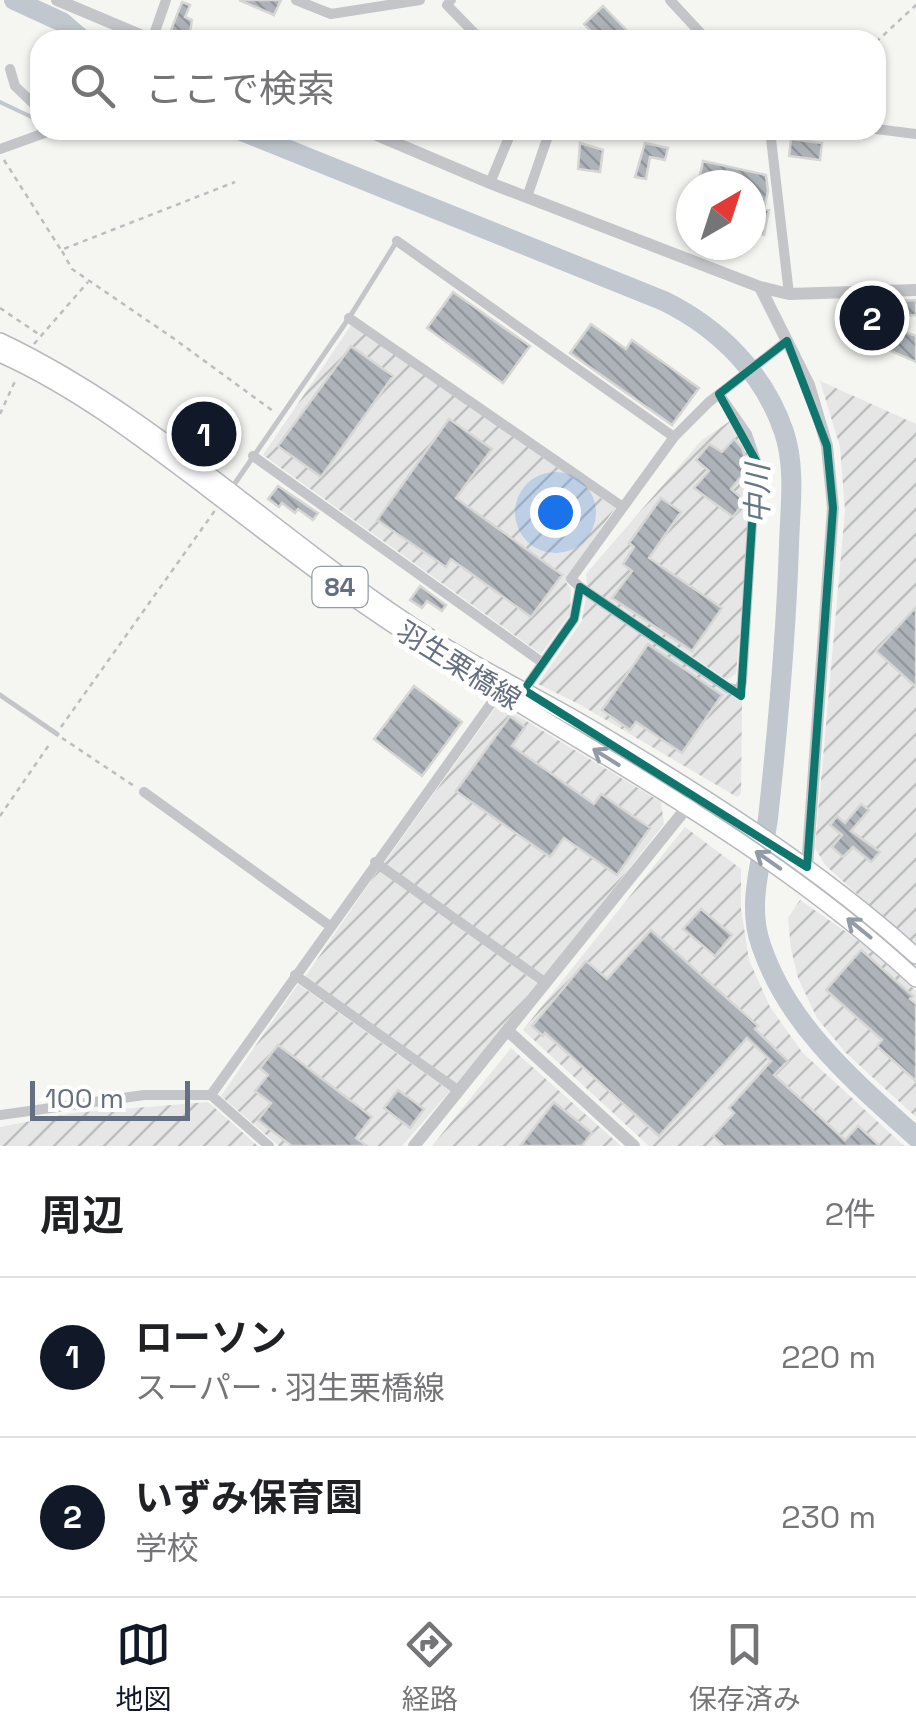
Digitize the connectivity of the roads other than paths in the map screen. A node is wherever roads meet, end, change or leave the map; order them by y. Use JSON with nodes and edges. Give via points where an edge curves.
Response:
{"nodes":[{"id":1,"x":166,"y":0,"type":"edge"},
{"id":2,"x":296,"y":0,"type":"edge"},
{"id":3,"x":420,"y":0,"type":"edge"},
{"id":4,"x":670,"y":0,"type":"edge"},
{"id":5,"x":67,"y":2,"type":"edge"},
{"id":6,"x":447,"y":2,"type":"edge"},
{"id":7,"x":128,"y":30,"type":"edge"},
{"id":8,"x":151,"y":30,"type":"edge"},
{"id":9,"x":472,"y":30,"type":"edge"},
{"id":10,"x":698,"y":30,"type":"edge"},
{"id":11,"x":10,"y":69,"type":"dead end"},
{"id":12,"x":30,"y":100,"type":"edge"},
{"id":13,"x":886,"y":131,"type":"edge"},
{"id":14,"x":916,"y":134,"type":"edge"},
{"id":15,"x":30,"y":140,"type":"edge"},
{"id":16,"x":389,"y":140,"type":"edge"},
{"id":17,"x":508,"y":140,"type":"edge"},
{"id":18,"x":547,"y":140,"type":"edge"},
{"id":19,"x":771,"y":140,"type":"edge"},
{"id":20,"x":0,"y":152,"type":"edge"},
{"id":21,"x":490,"y":183,"type":"junction"},
{"id":22,"x":527,"y":197,"type":"junction"},
{"id":23,"x":396,"y":241,"type":"joint"},
{"id":24,"x":760,"y":287,"type":"junction"},
{"id":25,"x":916,"y":290,"type":"edge"},
{"id":26,"x":789,"y":294,"type":"junction"},
{"id":27,"x":349,"y":318,"type":"junction"},
{"id":28,"x":0,"y":340,"type":"edge"},
{"id":29,"x":787,"y":341,"type":"junction"},
{"id":30,"x":0,"y":354,"type":"edge"},
{"id":31,"x":24,"y":358,"type":"junction"},
{"id":32,"x":719,"y":394,"type":"junction"},
{"id":33,"x":674,"y":437,"type":"junction"},
{"id":34,"x":253,"y":456,"type":"junction"},
{"id":35,"x":226,"y":496,"type":"junction"},
{"id":36,"x":623,"y":508,"type":"junction"},
{"id":37,"x":580,"y":586,"type":"junction"},
{"id":38,"x":543,"y":663,"type":"junction"},
{"id":39,"x":524,"y":690,"type":"junction"},
{"id":40,"x":500,"y":691,"type":"junction"},
{"id":41,"x":0,"y":695,"type":"edge"},
{"id":42,"x":56,"y":734,"type":"road end"},
{"id":43,"x":144,"y":792,"type":"road end"},
{"id":44,"x":692,"y":801,"type":"junction"},
{"id":45,"x":375,"y":862,"type":"junction"},
{"id":46,"x":802,"y":870,"type":"junction"},
{"id":47,"x":330,"y":926,"type":"junction"},
{"id":48,"x":916,"y":956,"type":"edge"},
{"id":49,"x":295,"y":975,"type":"junction"},
{"id":50,"x":916,"y":979,"type":"edge"},
{"id":51,"x":546,"y":983,"type":"junction"},
{"id":52,"x":508,"y":1032,"type":"junction"},
{"id":53,"x":458,"y":1092,"type":"junction"},
{"id":54,"x":211,"y":1095,"type":"junction"},
{"id":55,"x":0,"y":1115,"type":"edge"},
{"id":56,"x":268,"y":1146,"type":"edge"},
{"id":57,"x":414,"y":1146,"type":"edge"},
{"id":58,"x":634,"y":1146,"type":"edge"}],
"edges":[{"from":1,"to":8,"type":"street"},
{"from":2,"to":3,"type":"street","via":[[331,14]]},
{"from":4,"to":10,"type":"street"},
{"from":5,"to":7,"type":"street"},
{"from":6,"to":9,"type":"street"},
{"from":11,"to":12,"type":"street"},
{"from":13,"to":14,"type":"street"},
{"from":15,"to":20,"type":"street"},
{"from":16,"to":21,"type":"street"},
{"from":17,"to":21,"type":"street"},
{"from":18,"to":22,"type":"street"},
{"from":19,"to":26,"type":"street"},
{"from":21,"to":22,"type":"street"},
{"from":22,"to":24,"type":"street"},
{"from":23,"to":27,"type":"lane"},
{"from":23,"to":33,"type":"street"},
{"from":24,"to":26,"type":"street"},
{"from":24,"to":29,"type":"street"},
{"from":25,"to":26,"type":"street"},
{"from":27,"to":34,"type":"lane"},
{"from":27,"to":36,"type":"street"},
{"from":28,"to":31,"type":"main road","name":"羽生栗橋線","number":"84"},
{"from":29,"to":32,"type":"street"},
{"from":29,"to":46,"type":"street","via":[[827,446],[833,508]]},
{"from":30,"to":31,"type":"main road","name":"羽生栗橋線","number":"84"},
{"from":31,"to":35,"type":"main road","name":"羽生栗橋線","number":"84"},
{"from":32,"to":33,"type":"street"},
{"from":32,"to":37,"type":"street","via":[[747,434],[756,461],[739,690]]},
{"from":33,"to":36,"type":"street"},
{"from":34,"to":35,"type":"lane"},
{"from":34,"to":38,"type":"street"},
{"from":35,"to":39,"type":"main road","name":"羽生栗橋線","number":"84","via":[[430,637]]},
{"from":35,"to":40,"type":"main road","name":"羽生栗橋線","number":"84","via":[[382,616]]},
{"from":36,"to":37,"type":"street","via":[[571,579]]},
{"from":37,"to":38,"type":"street","via":[[574,618]]},
{"from":38,"to":39,"type":"street"},
{"from":39,"to":44,"type":"main road","name":"羽生栗橋線","number":"84","via":[[602,734]]},
{"from":44,"to":40,"type":"main road","name":"羽生栗橋線","number":"84","one_way":true},
{"from":40,"to":45,"type":"street"},
{"from":41,"to":42,"type":"lane"},
{"from":43,"to":47,"type":"street"},
{"from":46,"to":44,"type":"main road","name":"羽生栗橋線","number":"84","one_way":true,"via":[[737,838]]},
{"from":44,"to":46,"type":"main road","name":"羽生栗橋線","number":"84","via":[[739,820]]},
{"from":44,"to":51,"type":"street"},
{"from":45,"to":47,"type":"street"},
{"from":45,"to":51,"type":"street"},
{"from":46,"to":48,"type":"main road","name":"羽生栗橋線","number":"84","via":[[878,921]]},
{"from":50,"to":46,"type":"main road","name":"羽生栗橋線","number":"84","one_way":true},
{"from":47,"to":49,"type":"street"},
{"from":49,"to":53,"type":"street"},
{"from":49,"to":54,"type":"street"},
{"from":51,"to":52,"type":"street"},
{"from":52,"to":53,"type":"street"},
{"from":52,"to":58,"type":"street"},
{"from":53,"to":57,"type":"street"},
{"from":54,"to":55,"type":"street","via":[[144,1096]]},
{"from":54,"to":56,"type":"street"}]}
